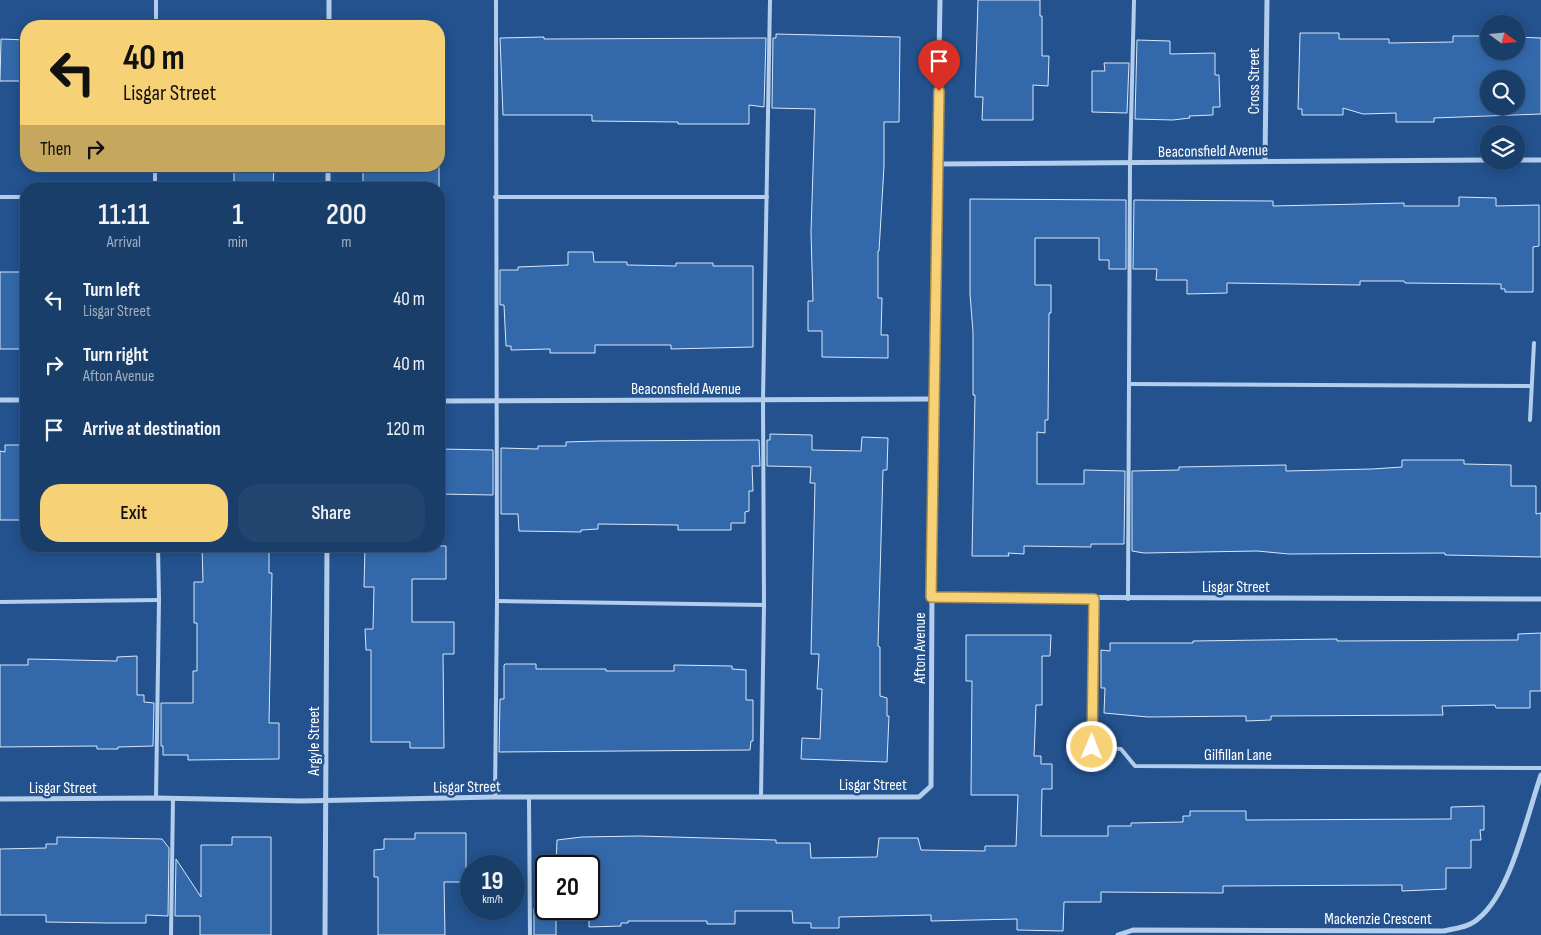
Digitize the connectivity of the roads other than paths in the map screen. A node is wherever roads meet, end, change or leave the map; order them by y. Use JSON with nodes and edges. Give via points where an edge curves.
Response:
{"nodes":[{"id":1,"x":156,"y":0,"type":"edge"},
{"id":2,"x":329,"y":0,"type":"edge"},
{"id":3,"x":496,"y":0,"type":"edge"},
{"id":4,"x":770,"y":0,"type":"edge"},
{"id":5,"x":940,"y":0,"type":"edge"},
{"id":6,"x":1266,"y":0,"type":"edge"},
{"id":7,"x":1134,"y":2,"type":"dead end"},
{"id":8,"x":156,"y":20,"type":"edge"},
{"id":9,"x":329,"y":20,"type":"edge"},
{"id":10,"x":1480,"y":160,"type":"edge"},
{"id":11,"x":1525,"y":160,"type":"edge"},
{"id":12,"x":1541,"y":160,"type":"edge"},
{"id":13,"x":1265,"y":161,"type":"junction"},
{"id":14,"x":1130,"y":163,"type":"junction"},
{"id":15,"x":938,"y":164,"type":"junction"},
{"id":16,"x":0,"y":197,"type":"edge"},
{"id":17,"x":20,"y":197,"type":"edge"},
{"id":18,"x":495,"y":197,"type":"junction"},
{"id":19,"x":767,"y":197,"type":"junction"},
{"id":20,"x":1534,"y":343,"type":"dead end"},
{"id":21,"x":1129,"y":384,"type":"junction"},
{"id":22,"x":1531,"y":386,"type":"junction"},
{"id":23,"x":933,"y":399,"type":"junction"},
{"id":24,"x":0,"y":400,"type":"edge"},
{"id":25,"x":20,"y":400,"type":"edge"},
{"id":26,"x":763,"y":400,"type":"junction"},
{"id":27,"x":445,"y":401,"type":"edge"},
{"id":28,"x":497,"y":401,"type":"junction"},
{"id":29,"x":1530,"y":420,"type":"dead end"},
{"id":30,"x":158,"y":552,"type":"edge"},
{"id":31,"x":327,"y":552,"type":"edge"},
{"id":32,"x":931,"y":597,"type":"junction"},
{"id":33,"x":1094,"y":599,"type":"junction"},
{"id":34,"x":1128,"y":599,"type":"junction"},
{"id":35,"x":1541,"y":599,"type":"edge"},
{"id":36,"x":160,"y":600,"type":"junction"},
{"id":37,"x":497,"y":601,"type":"junction"},
{"id":38,"x":0,"y":602,"type":"edge"},
{"id":39,"x":764,"y":605,"type":"junction"},
{"id":40,"x":1541,"y":768,"type":"edge"},
{"id":41,"x":1541,"y":775,"type":"edge"},
{"id":42,"x":931,"y":786,"type":"joint"},
{"id":43,"x":761,"y":796,"type":"junction"},
{"id":44,"x":495,"y":797,"type":"junction"},
{"id":45,"x":156,"y":798,"type":"junction"},
{"id":46,"x":0,"y":799,"type":"edge"},
{"id":47,"x":173,"y":799,"type":"junction"},
{"id":48,"x":528,"y":799,"type":"junction"},
{"id":49,"x":326,"y":801,"type":"junction"},
{"id":50,"x":171,"y":935,"type":"edge"},
{"id":51,"x":324,"y":935,"type":"edge"},
{"id":52,"x":530,"y":935,"type":"edge"},
{"id":53,"x":1118,"y":935,"type":"edge"}],
"edges":[{"from":1,"to":8,"type":"lane"},
{"from":2,"to":9,"type":"street"},
{"from":3,"to":18,"type":"lane"},
{"from":4,"to":19,"type":"lane"},
{"from":5,"to":15,"type":"street","name":"Afton Avenue"},
{"from":6,"to":13,"type":"street","name":"Cross Street"},
{"from":7,"to":14,"type":"lane"},
{"from":10,"to":13,"type":"street","name":"Beaconsfield Avenue"},
{"from":11,"to":12,"type":"street"},
{"from":13,"to":14,"type":"street","name":"Beaconsfield Avenue"},
{"from":14,"to":15,"type":"street","name":"Beaconsfield Avenue"},
{"from":14,"to":21,"type":"lane"},
{"from":15,"to":23,"type":"street","name":"Afton Avenue"},
{"from":16,"to":17,"type":"lane"},
{"from":18,"to":19,"type":"lane"},
{"from":18,"to":28,"type":"lane"},
{"from":19,"to":26,"type":"lane"},
{"from":20,"to":22,"type":"lane"},
{"from":21,"to":22,"type":"lane"},
{"from":21,"to":34,"type":"lane"},
{"from":22,"to":29,"type":"lane"},
{"from":23,"to":26,"type":"street","name":"Beaconsfield Avenue"},
{"from":23,"to":32,"type":"street","name":"Afton Avenue"},
{"from":24,"to":25,"type":"street"},
{"from":26,"to":28,"type":"street","name":"Beaconsfield Avenue"},
{"from":26,"to":39,"type":"lane"},
{"from":27,"to":28,"type":"street","name":"Beaconsfield Avenue"},
{"from":28,"to":37,"type":"lane"},
{"from":30,"to":36,"type":"lane"},
{"from":31,"to":49,"type":"street","name":"Argyle Street"},
{"from":32,"to":33,"type":"street","name":"Lisgar Street"},
{"from":32,"to":42,"type":"street","name":"Afton Avenue"},
{"from":33,"to":34,"type":"street","name":"Lisgar Street"},
{"from":33,"to":40,"type":"lane","name":"Gilfillan Lane","via":[[1092,747],[1121,748],[1135,766]]},
{"from":34,"to":35,"type":"street","name":"Lisgar Street"},
{"from":36,"to":38,"type":"lane"},
{"from":36,"to":45,"type":"lane"},
{"from":37,"to":39,"type":"lane"},
{"from":37,"to":44,"type":"lane"},
{"from":39,"to":43,"type":"lane"},
{"from":41,"to":53,"type":"street","name":"Mackenzie Crescent","via":[[1500,891],[1479,919],[1468,925],[1444,930],[1133,930]]},
{"from":42,"to":43,"type":"street","name":"Lisgar Street","via":[[920,797]]},
{"from":43,"to":48,"type":"street","name":"Lisgar Street"},
{"from":44,"to":48,"type":"street","name":"Lisgar Street"},
{"from":44,"to":49,"type":"street","name":"Lisgar Street"},
{"from":45,"to":46,"type":"street","name":"Lisgar Street"},
{"from":45,"to":47,"type":"street","name":"Lisgar Street"},
{"from":47,"to":49,"type":"street","name":"Lisgar Street"},
{"from":47,"to":50,"type":"lane"},
{"from":48,"to":52,"type":"lane"},
{"from":49,"to":51,"type":"street","name":"Argyle Street"}]}
